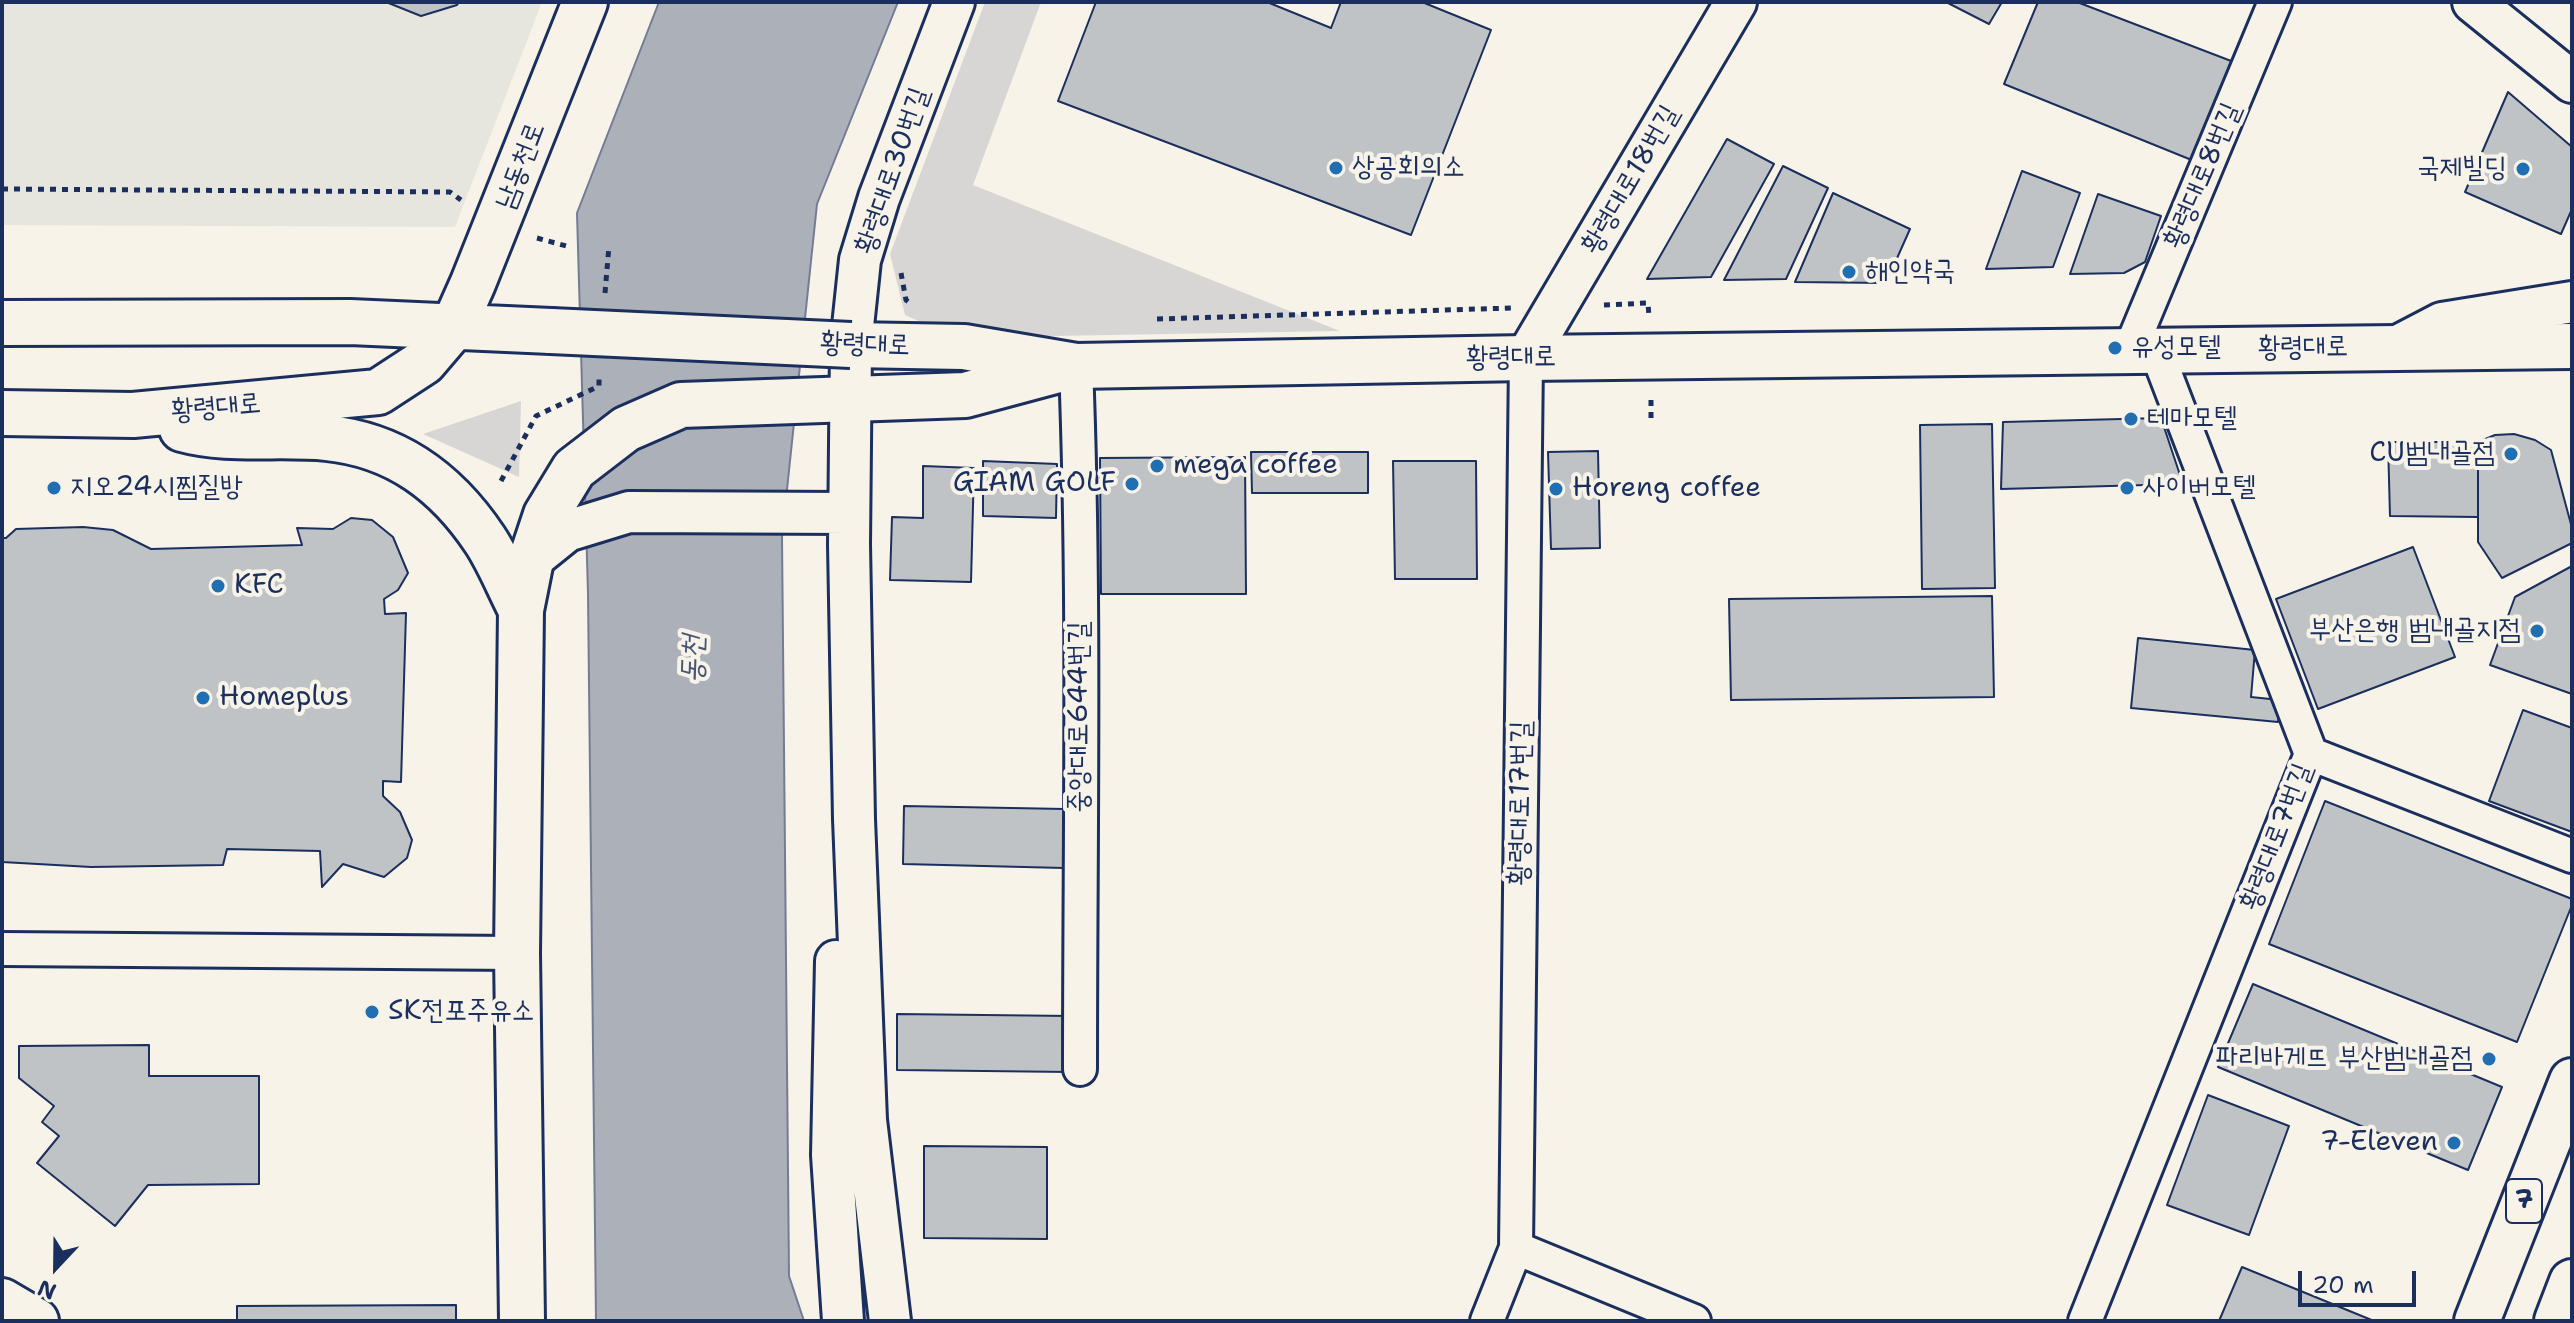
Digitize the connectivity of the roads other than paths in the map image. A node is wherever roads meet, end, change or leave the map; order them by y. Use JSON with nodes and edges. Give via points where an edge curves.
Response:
{"nodes":[{"id":1,"x":585,"y":2,"type":"edge"},
{"id":2,"x":954,"y":2,"type":"edge"},
{"id":3,"x":1736,"y":2,"type":"edge"},
{"id":4,"x":2275,"y":2,"type":"edge"},
{"id":5,"x":2473,"y":2,"type":"edge"},
{"id":6,"x":2572,"y":82,"type":"edge"},
{"id":7,"x":2572,"y":302,"type":"edge"},
{"id":8,"x":2,"y":323,"type":"edge"},
{"id":9,"x":453,"y":328,"type":"junction"},
{"id":10,"x":851,"y":345,"type":"junction"},
{"id":11,"x":2572,"y":346,"type":"edge"},
{"id":12,"x":2396,"y":347,"type":"junction"},
{"id":13,"x":2143,"y":350,"type":"junction"},
{"id":14,"x":1526,"y":358,"type":"junction"},
{"id":15,"x":1076,"y":366,"type":"junction"},
{"id":16,"x":849,"y":400,"type":"junction"},
{"id":17,"x":2,"y":413,"type":"edge"},
{"id":18,"x":133,"y":415,"type":"junction"},
{"id":19,"x":849,"y":513,"type":"junction"},
{"id":20,"x":531,"y":560,"type":"junction"},
{"id":21,"x":521,"y":610,"type":"junction"},
{"id":22,"x":2311,"y":754,"type":"junction"},
{"id":23,"x":854,"y":819,"type":"junction"},
{"id":24,"x":2572,"y":856,"type":"edge"},
{"id":25,"x":2,"y":949,"type":"edge"},
{"id":26,"x":517,"y":953,"type":"junction"},
{"id":27,"x":1080,"y":1069,"type":"dead end"},
{"id":28,"x":2572,"y":1081,"type":"edge"},
{"id":29,"x":1516,"y":1248,"type":"junction"},
{"id":30,"x":2,"y":1301,"type":"edge"},
{"id":31,"x":36,"y":1321,"type":"edge"},
{"id":32,"x":522,"y":1321,"type":"edge"},
{"id":33,"x":843,"y":1321,"type":"edge"},
{"id":34,"x":890,"y":1321,"type":"edge"},
{"id":35,"x":1487,"y":1321,"type":"edge"},
{"id":36,"x":1694,"y":1321,"type":"edge"},
{"id":37,"x":2085,"y":1321,"type":"edge"},
{"id":38,"x":2477,"y":1321,"type":"edge"}],
"edges":[{"from":1,"to":9,"type":"main road","name":"남동천로"},
{"from":2,"to":10,"type":"street","name":"황령대로30번길","via":[[860,260]]},
{"from":3,"to":14,"type":"street","name":"황령대로18번길"},
{"from":4,"to":13,"type":"street","name":"황령대로8번길"},
{"from":5,"to":6,"type":"street"},
{"from":7,"to":12,"type":"street","via":[[2442,323]]},
{"from":8,"to":9,"type":"main road","name":"황령대로","via":[[350,322]]},
{"from":9,"to":10,"type":"main road","name":"황령대로","bridge":true},
{"from":9,"to":18,"type":"main road","name":"황령대로","via":[[424,362],[378,392]]},
{"from":10,"to":15,"type":"main road","name":"황령대로","via":[[964,347]]},
{"from":10,"to":16,"type":"street"},
{"from":11,"to":12,"type":"main road","name":"황령대로"},
{"from":12,"to":13,"type":"main road","name":"황령대로"},
{"from":13,"to":14,"type":"main road","name":"황령대로"},
{"from":13,"to":22,"type":"street","name":"황령대로7번길"},
{"from":14,"to":15,"type":"main road","name":"황령대로"},
{"from":14,"to":29,"type":"street","name":"황령대로17번길"},
{"from":15,"to":16,"type":"main road","via":[[965,395]]},
{"from":15,"to":27,"type":"street","name":"중앙대로644번길"},
{"from":16,"to":19,"type":"street"},
{"from":16,"to":20,"type":"main road","via":[[681,405],[626,429],[574,469],[546,515]]},
{"from":17,"to":18,"type":"main road","name":"황령대로"},
{"from":18,"to":21,"type":"main road","via":[[207,436],[329,438],[382,450],[426,473],[465,513],[487,542]]},
{"from":19,"to":20,"type":"street","via":[[629,512],[567,531]]},
{"from":19,"to":23,"type":"street"},
{"from":20,"to":21,"type":"main road"},
{"from":21,"to":26,"type":"main road"},
{"from":22,"to":24,"type":"street"},
{"from":22,"to":37,"type":"street","name":"황령대로7번길"},
{"from":23,"to":33,"type":"street","via":[[835,967],[832,1155]]},
{"from":23,"to":34,"type":"street","via":[[866,1120]]},
{"from":25,"to":26,"type":"street"},
{"from":26,"to":32,"type":"main road"},
{"from":28,"to":38,"type":"main road","number":"7"},
{"from":29,"to":35,"type":"street","name":"황령대로17번길"},
{"from":29,"to":36,"type":"street"},
{"from":30,"to":31,"type":"main road"}]}
